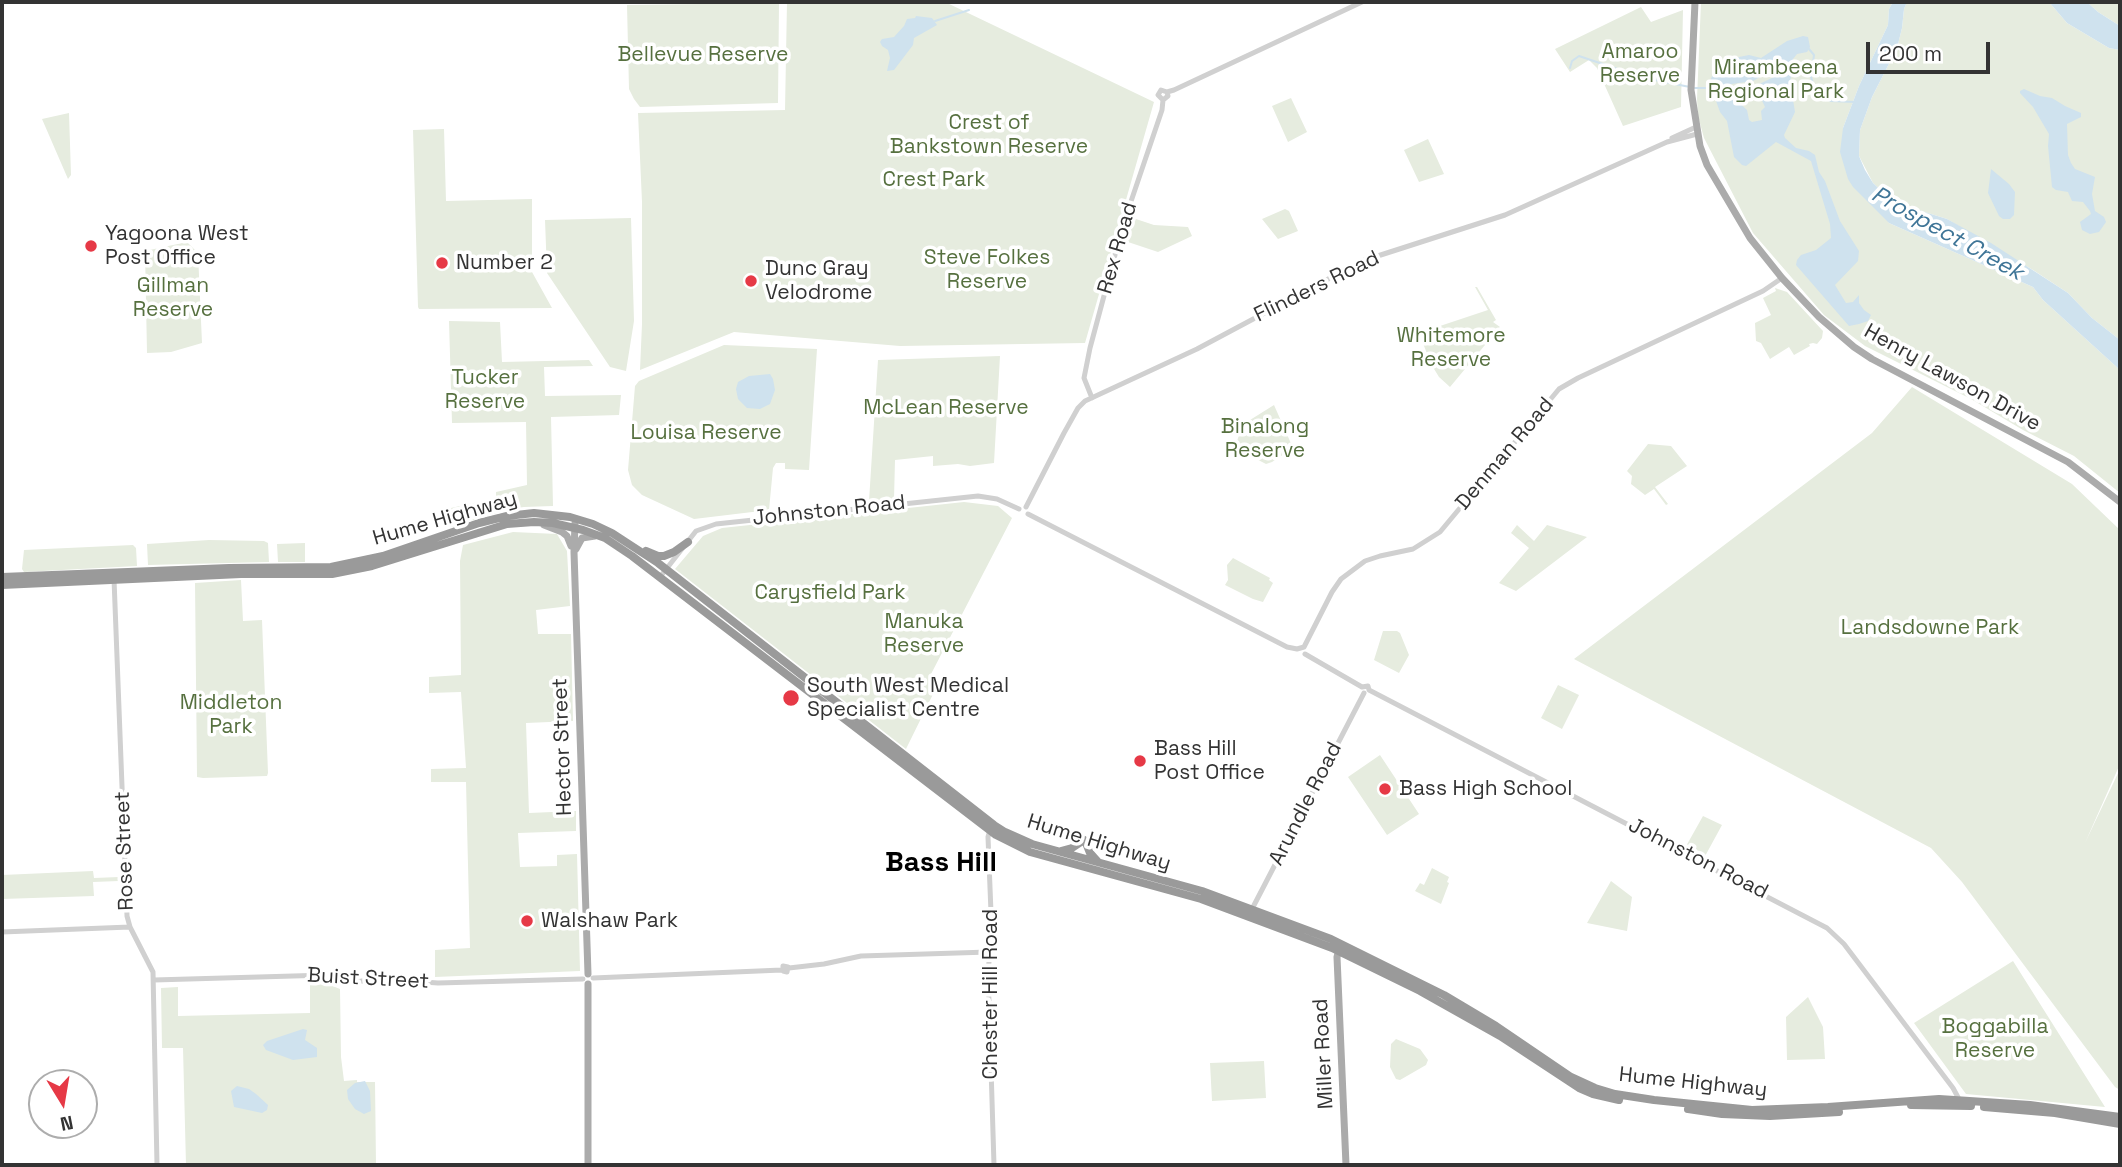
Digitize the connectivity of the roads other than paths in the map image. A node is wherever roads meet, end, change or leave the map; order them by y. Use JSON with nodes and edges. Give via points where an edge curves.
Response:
{"nodes":[{"id":1,"x":1362,"y":2,"type":"edge"},
{"id":2,"x":1695,"y":2,"type":"edge"},
{"id":3,"x":1696,"y":131,"type":"junction"},
{"id":4,"x":1782,"y":278,"type":"junction"},
{"id":5,"x":1092,"y":398,"type":"junction"},
{"id":6,"x":2120,"y":502,"type":"edge"},
{"id":7,"x":1022,"y":508,"type":"junction"},
{"id":8,"x":534,"y":522,"type":"junction"},
{"id":9,"x":575,"y":523,"type":"junction"},
{"id":10,"x":605,"y":538,"type":"junction"},
{"id":11,"x":688,"y":542,"type":"junction"},
{"id":12,"x":631,"y":544,"type":"junction"},
{"id":13,"x":574,"y":560,"type":"junction"},
{"id":14,"x":663,"y":574,"type":"junction"},
{"id":15,"x":114,"y":576,"type":"junction"},
{"id":16,"x":2,"y":577,"type":"edge"},
{"id":17,"x":2,"y":585,"type":"edge"},
{"id":18,"x":1302,"y":650,"type":"junction"},
{"id":19,"x":1365,"y":690,"type":"junction"},
{"id":20,"x":992,"y":828,"type":"junction"},
{"id":21,"x":1058,"y":851,"type":"junction"},
{"id":22,"x":1098,"y":862,"type":"junction"},
{"id":23,"x":1250,"y":913,"type":"junction"},
{"id":24,"x":130,"y":927,"type":"junction"},
{"id":25,"x":2,"y":932,"type":"edge"},
{"id":26,"x":1340,"y":947,"type":"junction"},
{"id":27,"x":989,"y":952,"type":"junction"},
{"id":28,"x":588,"y":979,"type":"junction"},
{"id":29,"x":154,"y":980,"type":"junction"},
{"id":30,"x":1960,"y":1102,"type":"junction"},
{"id":31,"x":2120,"y":1117,"type":"edge"},
{"id":32,"x":2120,"y":1124,"type":"edge"},
{"id":33,"x":158,"y":1165,"type":"edge"},
{"id":34,"x":588,"y":1165,"type":"edge"},
{"id":35,"x":994,"y":1165,"type":"edge"},
{"id":36,"x":1346,"y":1165,"type":"edge"}],
"edges":[{"from":1,"to":5,"type":"street","name":"Rex Road","via":[[1159,92],[1162,110],[1123,225],[1090,348],[1084,378]]},
{"from":2,"to":3,"type":"main road","name":"Henry Lawson Drive","via":[[1691,88]]},
{"from":3,"to":4,"type":"main road","name":"Henry Lawson Drive","via":[[1707,165],[1737,217]]},
{"from":3,"to":5,"type":"street","name":"Flinders Road","via":[[1505,215],[1362,261],[1197,349]]},
{"from":4,"to":6,"type":"main road","name":"Henry Lawson Drive","via":[[1819,317],[1871,359],[2068,461]]},
{"from":4,"to":18,"type":"street","name":"Denman Road","via":[[1559,389],[1440,532],[1413,549],[1365,561],[1341,579]]},
{"from":5,"to":7,"type":"street","name":"Flinders Road","via":[[1078,408]]},
{"from":7,"to":11,"type":"street","name":"Johnston Road","via":[[993,498],[968,497],[716,524],[696,531]]},
{"from":7,"to":18,"type":"street","name":"Johnston Road","via":[[1021,515],[1028,514],[1287,647]]},
{"from":8,"to":9,"type":"highway","name":"Hume Highway"},
{"from":8,"to":13,"type":"main road","via":[[565,534]]},
{"from":8,"to":15,"type":"highway","name":"Hume Highway","via":[[493,527],[342,573]]},
{"from":9,"to":10,"type":"highway","name":"Hume Highway"},
{"from":9,"to":12,"type":"highway","name":"Hume Highway","via":[[593,524]]},
{"from":9,"to":13,"type":"main road","name":"Hector Street"},
{"from":9,"to":15,"type":"highway","name":"Hume Highway","via":[[545,513],[508,516],[383,556],[331,567]]},
{"from":10,"to":13,"type":"main road","via":[[582,538]]},
{"from":10,"to":14,"type":"highway","name":"Hume Highway"},
{"from":11,"to":12,"type":"highway","via":[[660,556]]},
{"from":11,"to":14,"type":"street","name":"Johnston Road"},
{"from":12,"to":14,"type":"highway","name":"Hume Highway"},
{"from":13,"to":28,"type":"main road","name":"Hector Street"},
{"from":14,"to":20,"type":"highway","name":"Hume Highway"},
{"from":15,"to":16,"type":"highway","name":"Hume Highway"},
{"from":15,"to":17,"type":"highway","name":"Hume Highway"},
{"from":15,"to":24,"type":"street","name":"Rose Street"},
{"from":18,"to":19,"type":"street","name":"Johnston Road"},
{"from":19,"to":23,"type":"street","name":"Arundle Road"},
{"from":19,"to":30,"type":"street","name":"Johnston Road","via":[[1827,928],[1844,944]]},
{"from":20,"to":21,"type":"highway","name":"Hume Highway"},
{"from":20,"to":23,"type":"highway","name":"Hume Highway","via":[[1030,852]]},
{"from":20,"to":27,"type":"street","name":"Chester Hill Road","via":[[988,837]]},
{"from":21,"to":22,"type":"highway","name":"Hume Highway"},
{"from":21,"to":22,"type":"highway","via":[[1085,841]]},
{"from":22,"to":23,"type":"highway","name":"Hume Highway","via":[[1202,891]]},
{"from":23,"to":26,"type":"highway","name":"Hume Highway"},
{"from":24,"to":25,"type":"street"},
{"from":24,"to":29,"type":"street","name":"Rose Street"},
{"from":26,"to":30,"type":"highway","name":"Hume Highway","via":[[1593,1094],[1745,1115]]},
{"from":26,"to":36,"type":"main road","name":"Miller Road","via":[[1336,957]]},
{"from":27,"to":28,"type":"street","name":"Buist Street","via":[[861,956],[785,969]]},
{"from":27,"to":35,"type":"street","name":"Chester Hill Road"},
{"from":28,"to":29,"type":"street","name":"Buist Street","via":[[438,983],[359,981],[328,975]]},
{"from":28,"to":34,"type":"main road","name":"Hector Street"},
{"from":29,"to":33,"type":"street","name":"Rose Street"},
{"from":30,"to":31,"type":"highway","name":"Hume Highway","via":[[2031,1105]]},
{"from":30,"to":32,"type":"highway","name":"Hume Highway"}]}
